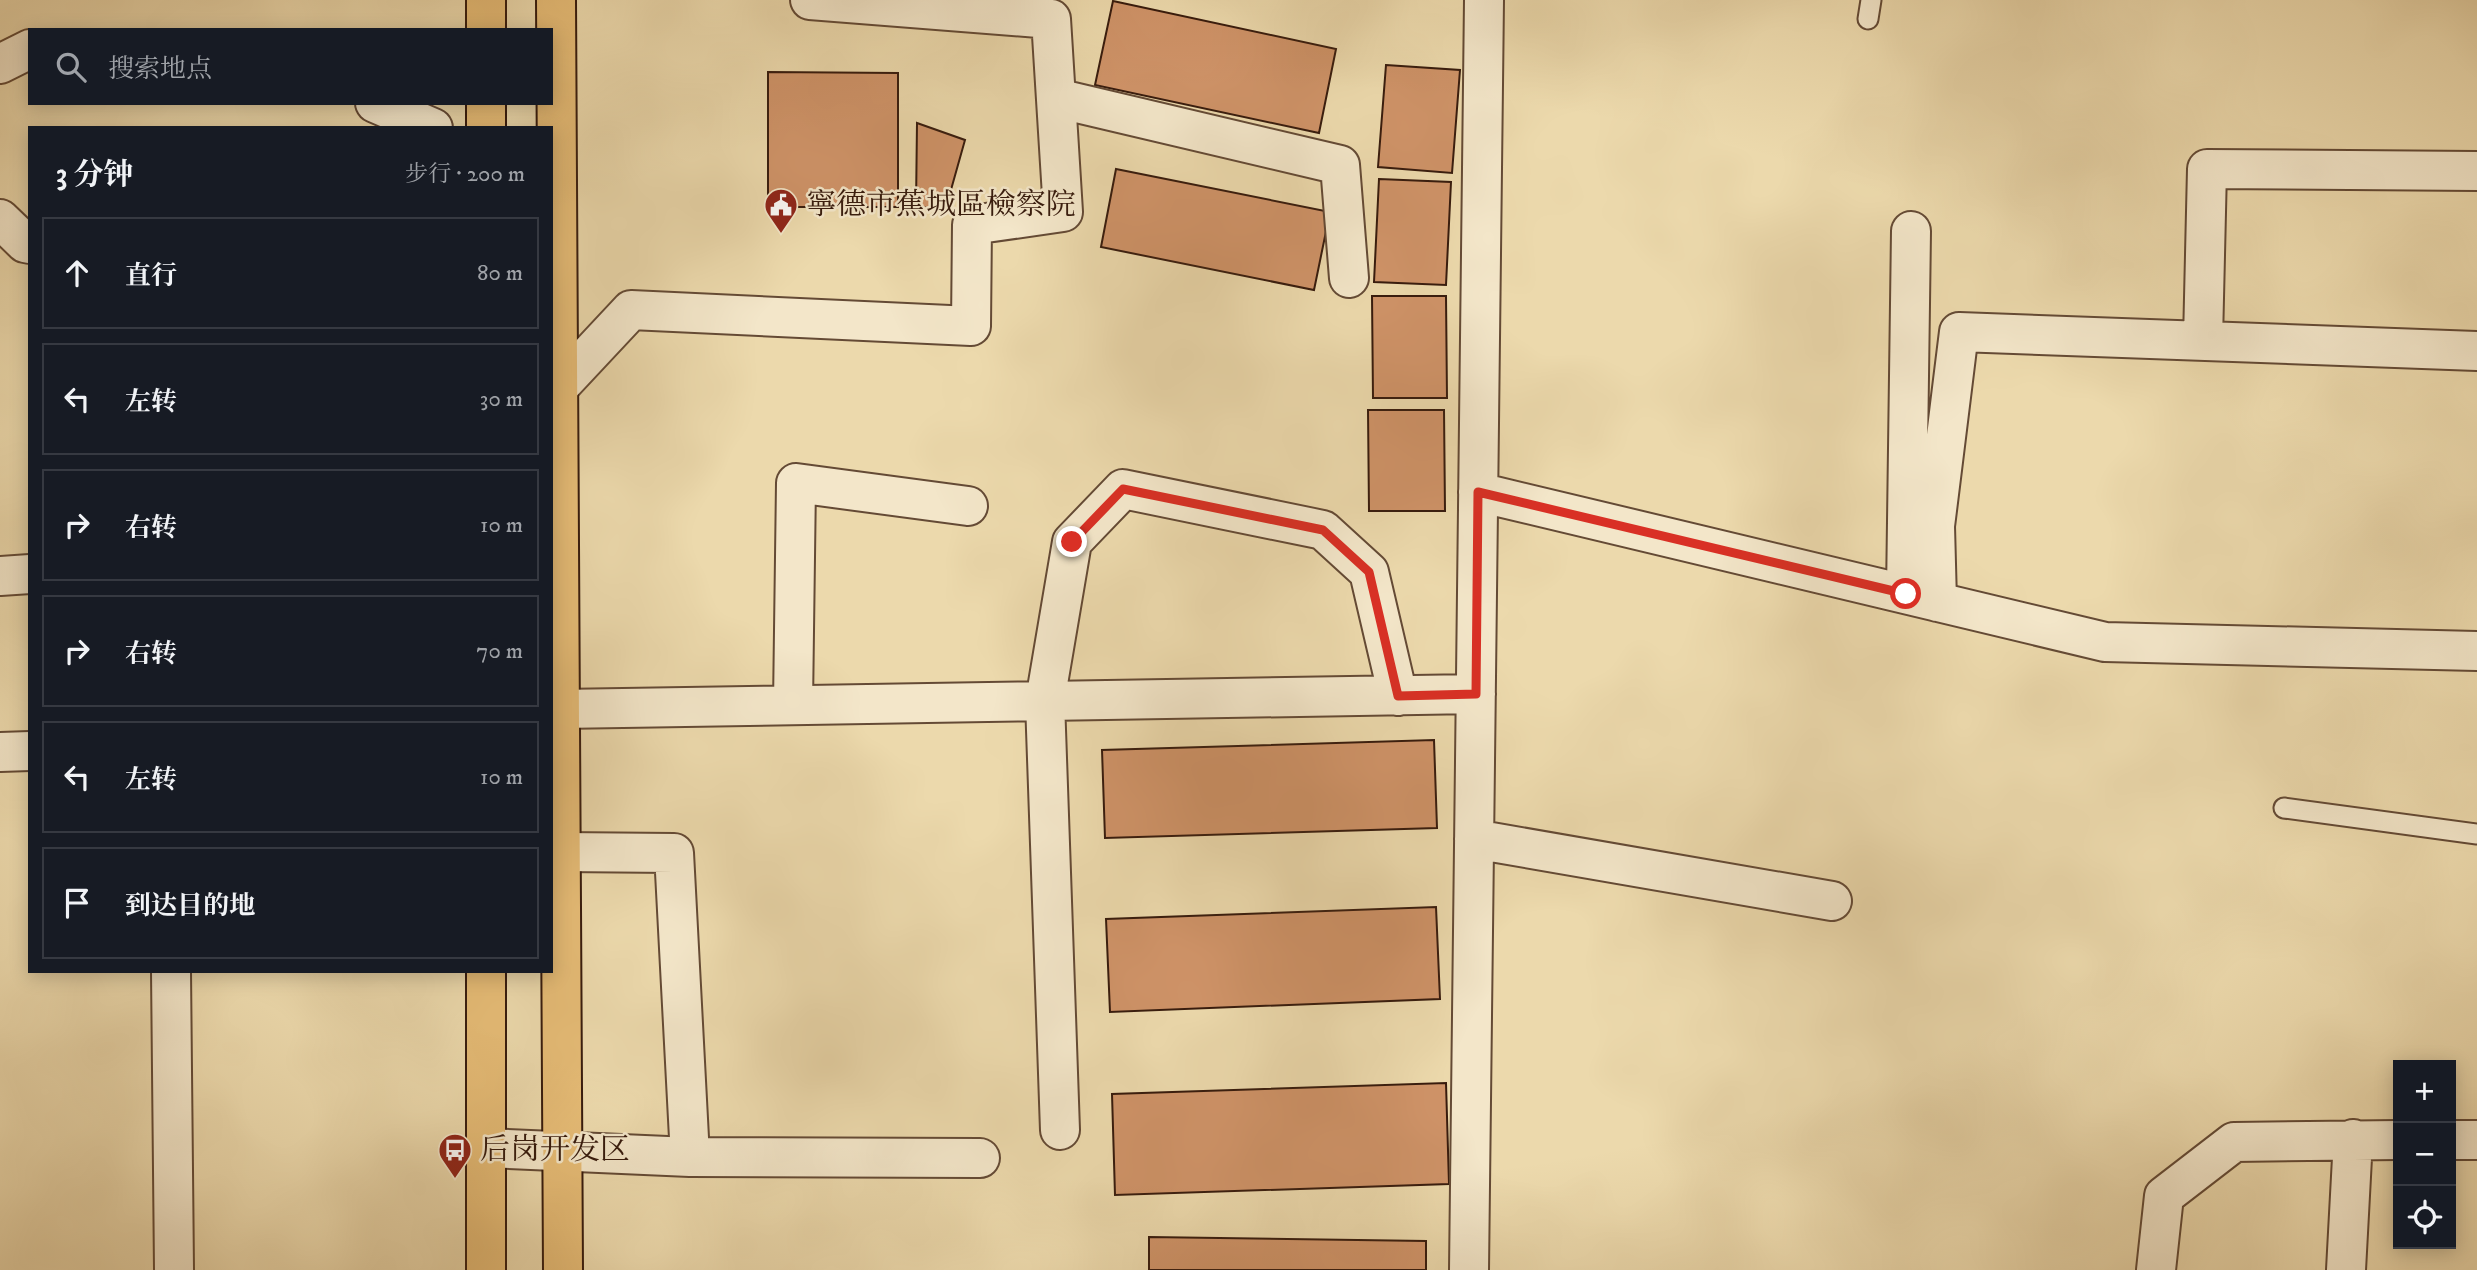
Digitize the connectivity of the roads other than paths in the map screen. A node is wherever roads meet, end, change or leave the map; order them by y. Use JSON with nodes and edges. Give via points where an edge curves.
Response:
{"nodes":[{"id":1,"x":486,"y":0,"type":"edge"},
{"id":2,"x":556,"y":0,"type":"edge"},
{"id":3,"x":810,"y":0,"type":"edge"},
{"id":4,"x":1484,"y":0,"type":"edge"},
{"id":5,"x":486,"y":28,"type":"edge"},
{"id":6,"x":28,"y":50,"type":"edge"},
{"id":7,"x":0,"y":64,"type":"edge"},
{"id":8,"x":1056,"y":98,"type":"junction"},
{"id":9,"x":380,"y":105,"type":"edge"},
{"id":10,"x":486,"y":105,"type":"edge"},
{"id":11,"x":428,"y":126,"type":"edge"},
{"id":12,"x":486,"y":126,"type":"edge"},
{"id":13,"x":2477,"y":171,"type":"edge"},
{"id":14,"x":0,"y":219,"type":"edge"},
{"id":15,"x":1911,"y":231,"type":"dead end"},
{"id":16,"x":28,"y":244,"type":"edge"},
{"id":17,"x":1349,"y":278,"type":"dead end"},
{"id":18,"x":2203,"y":341,"type":"junction"},
{"id":19,"x":2477,"y":351,"type":"edge"},
{"id":20,"x":558,"y":388,"type":"junction"},
{"id":21,"x":1478,"y":492,"type":"junction"},
{"id":22,"x":968,"y":506,"type":"dead end"},
{"id":23,"x":28,"y":575,"type":"edge"},
{"id":24,"x":0,"y":576,"type":"edge"},
{"id":25,"x":1921,"y":598,"type":"junction"},
{"id":26,"x":2477,"y":651,"type":"edge"},
{"id":27,"x":1476,"y":694,"type":"junction"},
{"id":28,"x":1398,"y":696,"type":"junction"},
{"id":29,"x":1045,"y":701,"type":"junction"},
{"id":30,"x":793,"y":705,"type":"junction"},
{"id":31,"x":560,"y":709,"type":"junction"},
{"id":32,"x":28,"y":751,"type":"edge"},
{"id":33,"x":0,"y":752,"type":"edge"},
{"id":34,"x":2284,"y":808,"type":"dead end"},
{"id":35,"x":2477,"y":834,"type":"edge"},
{"id":36,"x":1474,"y":839,"type":"junction"},
{"id":37,"x":561,"y":852,"type":"junction"},
{"id":38,"x":1832,"y":901,"type":"dead end"},
{"id":39,"x":171,"y":973,"type":"edge"},
{"id":40,"x":485,"y":973,"type":"edge"},
{"id":41,"x":1060,"y":1130,"type":"dead end"},
{"id":42,"x":2353,"y":1139,"type":"junction"},
{"id":43,"x":2393,"y":1140,"type":"edge"},
{"id":44,"x":2456,"y":1140,"type":"edge"},
{"id":45,"x":2477,"y":1140,"type":"edge"},
{"id":46,"x":486,"y":1148,"type":"junction"},
{"id":47,"x":562,"y":1152,"type":"junction"},
{"id":48,"x":690,"y":1157,"type":"junction"},
{"id":49,"x":980,"y":1158,"type":"dead end"},
{"id":50,"x":174,"y":1270,"type":"edge"},
{"id":51,"x":486,"y":1270,"type":"edge"},
{"id":52,"x":563,"y":1270,"type":"edge"},
{"id":53,"x":1469,"y":1270,"type":"edge"},
{"id":54,"x":2156,"y":1270,"type":"edge"},
{"id":55,"x":2346,"y":1270,"type":"edge"}],
"edges":[{"from":1,"to":5,"type":"highway"},
{"from":2,"to":20,"type":"highway"},
{"from":3,"to":8,"type":"street","via":[[1051,19]]},
{"from":4,"to":21,"type":"street"},
{"from":6,"to":7,"type":"street"},
{"from":8,"to":17,"type":"street","via":[[1339,165]]},
{"from":8,"to":20,"type":"street","via":[[1063,212],[972,225],[971,326],[631,310]]},
{"from":9,"to":11,"type":"street"},
{"from":10,"to":12,"type":"highway"},
{"from":13,"to":18,"type":"street","via":[[2207,169]]},
{"from":14,"to":16,"type":"street"},
{"from":15,"to":25,"type":"street"},
{"from":18,"to":19,"type":"street"},
{"from":18,"to":25,"type":"street","via":[[1958,332],[1935,526]]},
{"from":20,"to":31,"type":"highway"},
{"from":21,"to":25,"type":"street"},
{"from":21,"to":27,"type":"street"},
{"from":22,"to":30,"type":"street","via":[[796,483]]},
{"from":23,"to":24,"type":"street"},
{"from":25,"to":26,"type":"street","via":[[2105,642]]},
{"from":27,"to":28,"type":"street"},
{"from":27,"to":36,"type":"street"},
{"from":28,"to":29,"type":"street"},
{"from":28,"to":29,"type":"street","via":[[1369,572],[1323,530],[1123,489],[1072,542]]},
{"from":29,"to":30,"type":"street"},
{"from":29,"to":41,"type":"street"},
{"from":30,"to":31,"type":"street"},
{"from":31,"to":37,"type":"highway"},
{"from":32,"to":33,"type":"street"},
{"from":34,"to":35,"type":"lane"},
{"from":36,"to":38,"type":"street"},
{"from":36,"to":53,"type":"street"},
{"from":37,"to":47,"type":"highway"},
{"from":37,"to":48,"type":"street","via":[[674,853]]},
{"from":39,"to":50,"type":"street"},
{"from":40,"to":46,"type":"highway"},
{"from":42,"to":43,"type":"street"},
{"from":42,"to":54,"type":"street","via":[[2234,1142],[2164,1196]]},
{"from":42,"to":55,"type":"street"},
{"from":44,"to":45,"type":"street"},
{"from":46,"to":47,"type":"street"},
{"from":46,"to":51,"type":"highway"},
{"from":47,"to":48,"type":"street"},
{"from":47,"to":52,"type":"highway"},
{"from":48,"to":49,"type":"street"}]}
